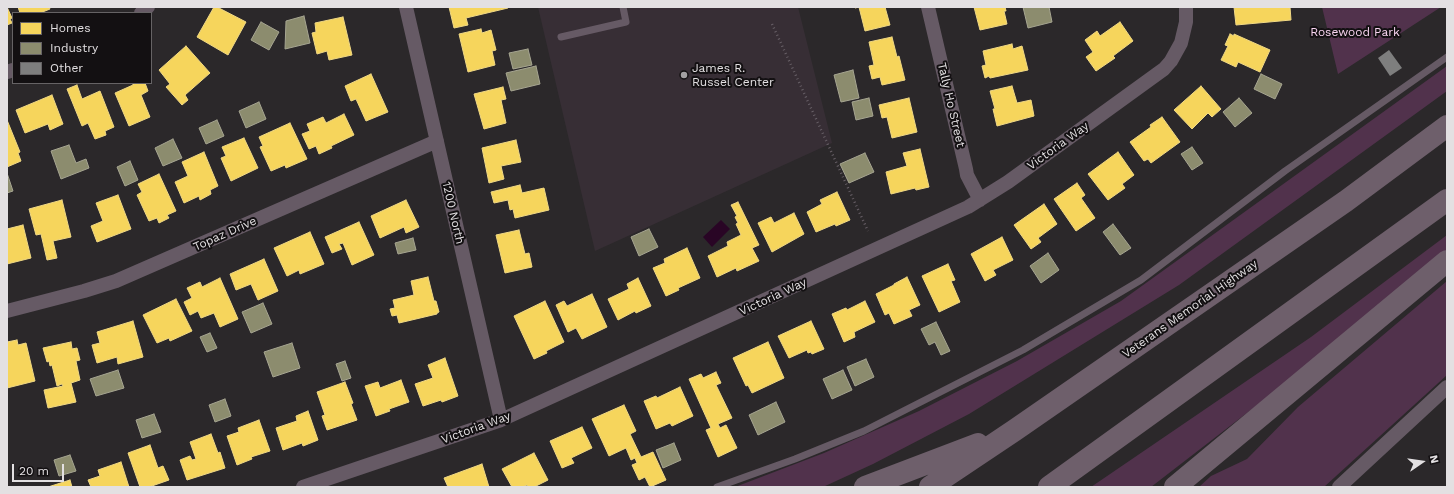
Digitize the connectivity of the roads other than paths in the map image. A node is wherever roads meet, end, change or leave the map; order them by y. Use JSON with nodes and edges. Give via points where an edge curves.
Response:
{"nodes":[{"id":1,"x":406,"y":7,"type":"edge"},
{"id":2,"x":623,"y":7,"type":"edge"},
{"id":3,"x":928,"y":7,"type":"edge"},
{"id":4,"x":1186,"y":7,"type":"edge"},
{"id":5,"x":561,"y":37,"type":"dead end"},
{"id":6,"x":1447,"y":57,"type":"edge"},
{"id":7,"x":1447,"y":126,"type":"edge"},
{"id":8,"x":437,"y":141,"type":"junction"},
{"id":9,"x":980,"y":200,"type":"junction"},
{"id":10,"x":1447,"y":200,"type":"edge"},
{"id":11,"x":1447,"y":261,"type":"edge"},
{"id":12,"x":7,"y":311,"type":"edge"},
{"id":13,"x":1447,"y":388,"type":"edge"},
{"id":14,"x":501,"y":420,"type":"junction"},
{"id":15,"x":1015,"y":430,"type":"junction"},
{"id":16,"x":303,"y":487,"type":"edge"},
{"id":17,"x":717,"y":487,"type":"edge"},
{"id":18,"x":865,"y":487,"type":"edge"},
{"id":19,"x":930,"y":487,"type":"edge"},
{"id":20,"x":1049,"y":487,"type":"edge"},
{"id":21,"x":1175,"y":487,"type":"edge"},
{"id":22,"x":1339,"y":487,"type":"edge"}],
"edges":[{"from":1,"to":8,"type":"street","name":"1200 North"},
{"from":2,"to":5,"type":"lane","via":[[626,22]]},
{"from":3,"to":9,"type":"street","name":"Tally Ho Street","via":[[966,169]]},
{"from":4,"to":9,"type":"street","name":"Victoria Way","via":[[1183,38],[1164,69]]},
{"from":6,"to":17,"type":"lane","via":[[1285,171],[1140,280],[1030,346],[864,431]]},
{"from":7,"to":15,"type":"highway","name":"Veterans Memorial Highway","via":[[1346,201]]},
{"from":8,"to":12,"type":"street","name":"Topaz Drive","via":[[116,281]]},
{"from":8,"to":14,"type":"street","name":"1200 North"},
{"from":9,"to":14,"type":"street","name":"Victoria Way"},
{"from":10,"to":20,"type":"highway"},
{"from":11,"to":21,"type":"highway"},
{"from":13,"to":22,"type":"street"},
{"from":14,"to":16,"type":"street","name":"Victoria Way"},
{"from":15,"to":18,"type":"highway"},
{"from":15,"to":19,"type":"highway","name":"Veterans Memorial Highway"}]}
